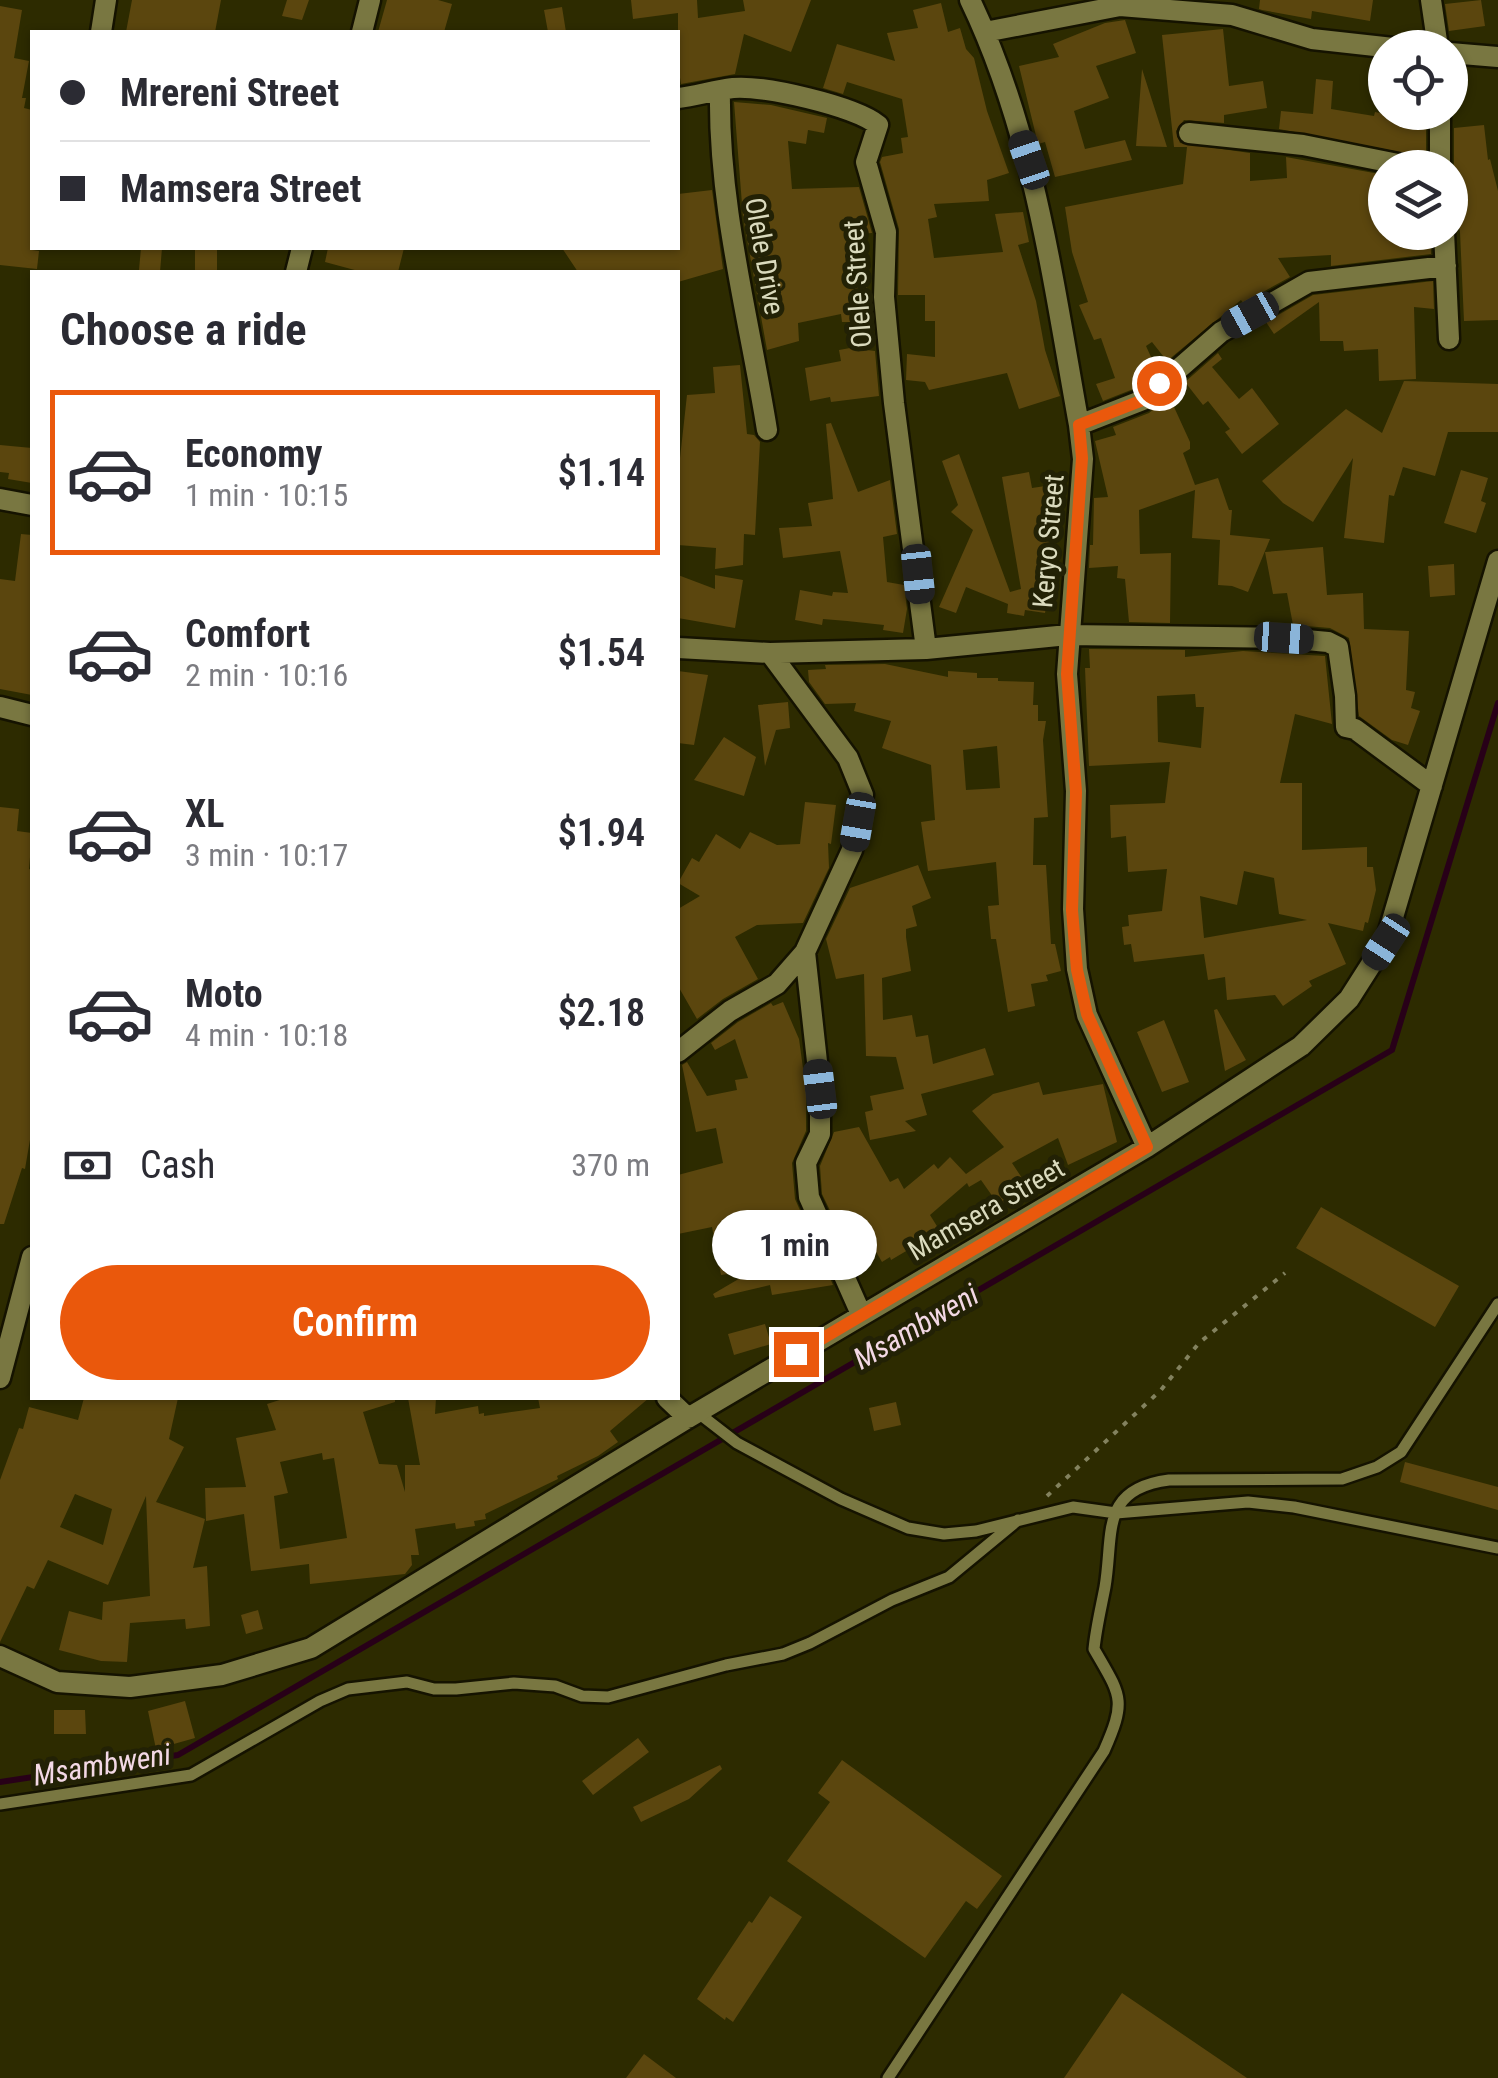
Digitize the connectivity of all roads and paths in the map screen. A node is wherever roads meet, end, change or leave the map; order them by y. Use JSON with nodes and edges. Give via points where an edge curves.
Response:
{"nodes":[{"id":1,"x":106,"y":0,"type":"edge"},
{"id":2,"x":370,"y":0,"type":"edge"},
{"id":3,"x":970,"y":0,"type":"edge"},
{"id":4,"x":1431,"y":0,"type":"edge"},
{"id":5,"x":101,"y":30,"type":"edge"},
{"id":6,"x":362,"y":30,"type":"edge"},
{"id":7,"x":1435,"y":30,"type":"edge"},
{"id":8,"x":985,"y":32,"type":"junction"},
{"id":9,"x":1368,"y":45,"type":"edge"},
{"id":10,"x":1468,"y":54,"type":"edge"},
{"id":11,"x":1498,"y":57,"type":"edge"},
{"id":12,"x":720,"y":90,"type":"junction"},
{"id":13,"x":680,"y":98,"type":"edge"},
{"id":14,"x":1190,"y":133,"type":"dead end"},
{"id":15,"x":1368,"y":158,"type":"edge"},
{"id":16,"x":1445,"y":250,"type":"edge"},
{"id":17,"x":1446,"y":266,"type":"junction"},
{"id":18,"x":1449,"y":340,"type":"dead end"},
{"id":19,"x":1079,"y":425,"type":"junction"},
{"id":20,"x":768,"y":430,"type":"dead end"},
{"id":21,"x":0,"y":499,"type":"edge"},
{"id":22,"x":30,"y":505,"type":"edge"},
{"id":23,"x":1498,"y":561,"type":"edge"},
{"id":24,"x":1068,"y":635,"type":"junction"},
{"id":25,"x":680,"y":648,"type":"edge"},
{"id":26,"x":926,"y":649,"type":"junction"},
{"id":27,"x":770,"y":653,"type":"junction"},
{"id":28,"x":0,"y":707,"type":"edge"},
{"id":29,"x":30,"y":714,"type":"edge"},
{"id":30,"x":1432,"y":786,"type":"junction"},
{"id":31,"x":806,"y":952,"type":"junction"},
{"id":32,"x":680,"y":1050,"type":"edge"},
{"id":33,"x":1147,"y":1147,"type":"junction"},
{"id":34,"x":30,"y":1266,"type":"edge"},
{"id":35,"x":1286,"y":1272,"type":"dead end"},
{"id":36,"x":1498,"y":1304,"type":"edge"},
{"id":37,"x":861,"y":1314,"type":"junction"},
{"id":38,"x":13,"y":1344,"type":"edge"},
{"id":39,"x":0,"y":1378,"type":"edge"},
{"id":40,"x":670,"y":1400,"type":"edge"},
{"id":41,"x":692,"y":1415,"type":"junction"},
{"id":42,"x":1116,"y":1513,"type":"junction"},
{"id":43,"x":1022,"y":1519,"type":"junction"},
{"id":44,"x":1498,"y":1548,"type":"edge"},
{"id":45,"x":0,"y":1656,"type":"edge"},
{"id":46,"x":0,"y":1804,"type":"edge"},
{"id":47,"x":888,"y":2078,"type":"edge"}],
"edges":[{"from":1,"to":5,"type":"street"},
{"from":2,"to":6,"type":"street"},
{"from":3,"to":8,"type":"street","name":"Keryo Street"},
{"from":4,"to":7,"type":"street"},
{"from":8,"to":9,"type":"street","via":[[1120,6],[1232,15],[1312,39]]},
{"from":8,"to":19,"type":"street","name":"Keryo Street","via":[[1029,160]]},
{"from":10,"to":11,"type":"street"},
{"from":12,"to":13,"type":"street","name":"Olele Street"},
{"from":12,"to":20,"type":"street","name":"Olele Drive","via":[[724,186]]},
{"from":12,"to":26,"type":"street","name":"Olele Street","via":[[772,92],[863,112],[878,124],[866,162],[886,232],[892,385]]},
{"from":14,"to":15,"type":"street"},
{"from":16,"to":17,"type":"street"},
{"from":17,"to":18,"type":"street"},
{"from":17,"to":19,"type":"street","via":[[1309,282],[1221,332],[1143,400]]},
{"from":19,"to":24,"type":"street","name":"Keryo Street"},
{"from":21,"to":22,"type":"street"},
{"from":23,"to":30,"type":"street","name":"Mamsera Street"},
{"from":24,"to":26,"type":"street"},
{"from":24,"to":30,"type":"street","via":[[1328,642],[1338,647],[1346,727]]},
{"from":24,"to":33,"type":"street","name":"Keryo Street","via":[[1077,970],[1087,1014]]},
{"from":25,"to":27,"type":"street"},
{"from":26,"to":27,"type":"street"},
{"from":27,"to":31,"type":"street","via":[[848,758],[862,795],[852,850]]},
{"from":28,"to":29,"type":"street"},
{"from":30,"to":33,"type":"street","name":"Mamsera Street","via":[[1386,942],[1349,999],[1301,1046]]},
{"from":31,"to":32,"type":"street","via":[[777,984]]},
{"from":31,"to":37,"type":"street","via":[[820,1089],[820,1134],[806,1164],[809,1197]]},
{"from":33,"to":37,"type":"street","name":"Mamsera Street"},
{"from":34,"to":38,"type":"street"},
{"from":35,"to":43,"type":"path","via":[[1199,1343],[1162,1390]]},
{"from":36,"to":42,"type":"lane","via":[[1400,1452],[1377,1467],[1342,1479],[1144,1483],[1128,1492]]},
{"from":37,"to":41,"type":"street","name":"Mamsera Street"},
{"from":38,"to":39,"type":"street"},
{"from":40,"to":41,"type":"street"},
{"from":41,"to":43,"type":"lane","via":[[841,1500],[908,1528],[944,1534]]},
{"from":41,"to":45,"type":"street","name":"Mamsera Street","via":[[311,1648],[222,1675],[130,1686],[56,1682]]},
{"from":42,"to":43,"type":"lane","via":[[1072,1507]]},
{"from":42,"to":44,"type":"lane","via":[[1248,1502]]},
{"from":42,"to":47,"type":"lane","via":[[1094,1650],[1114,1680],[1119,1716],[1104,1750]]},
{"from":43,"to":46,"type":"lane","via":[[949,1577],[782,1654],[608,1697],[514,1682],[348,1689],[191,1775]]}]}
